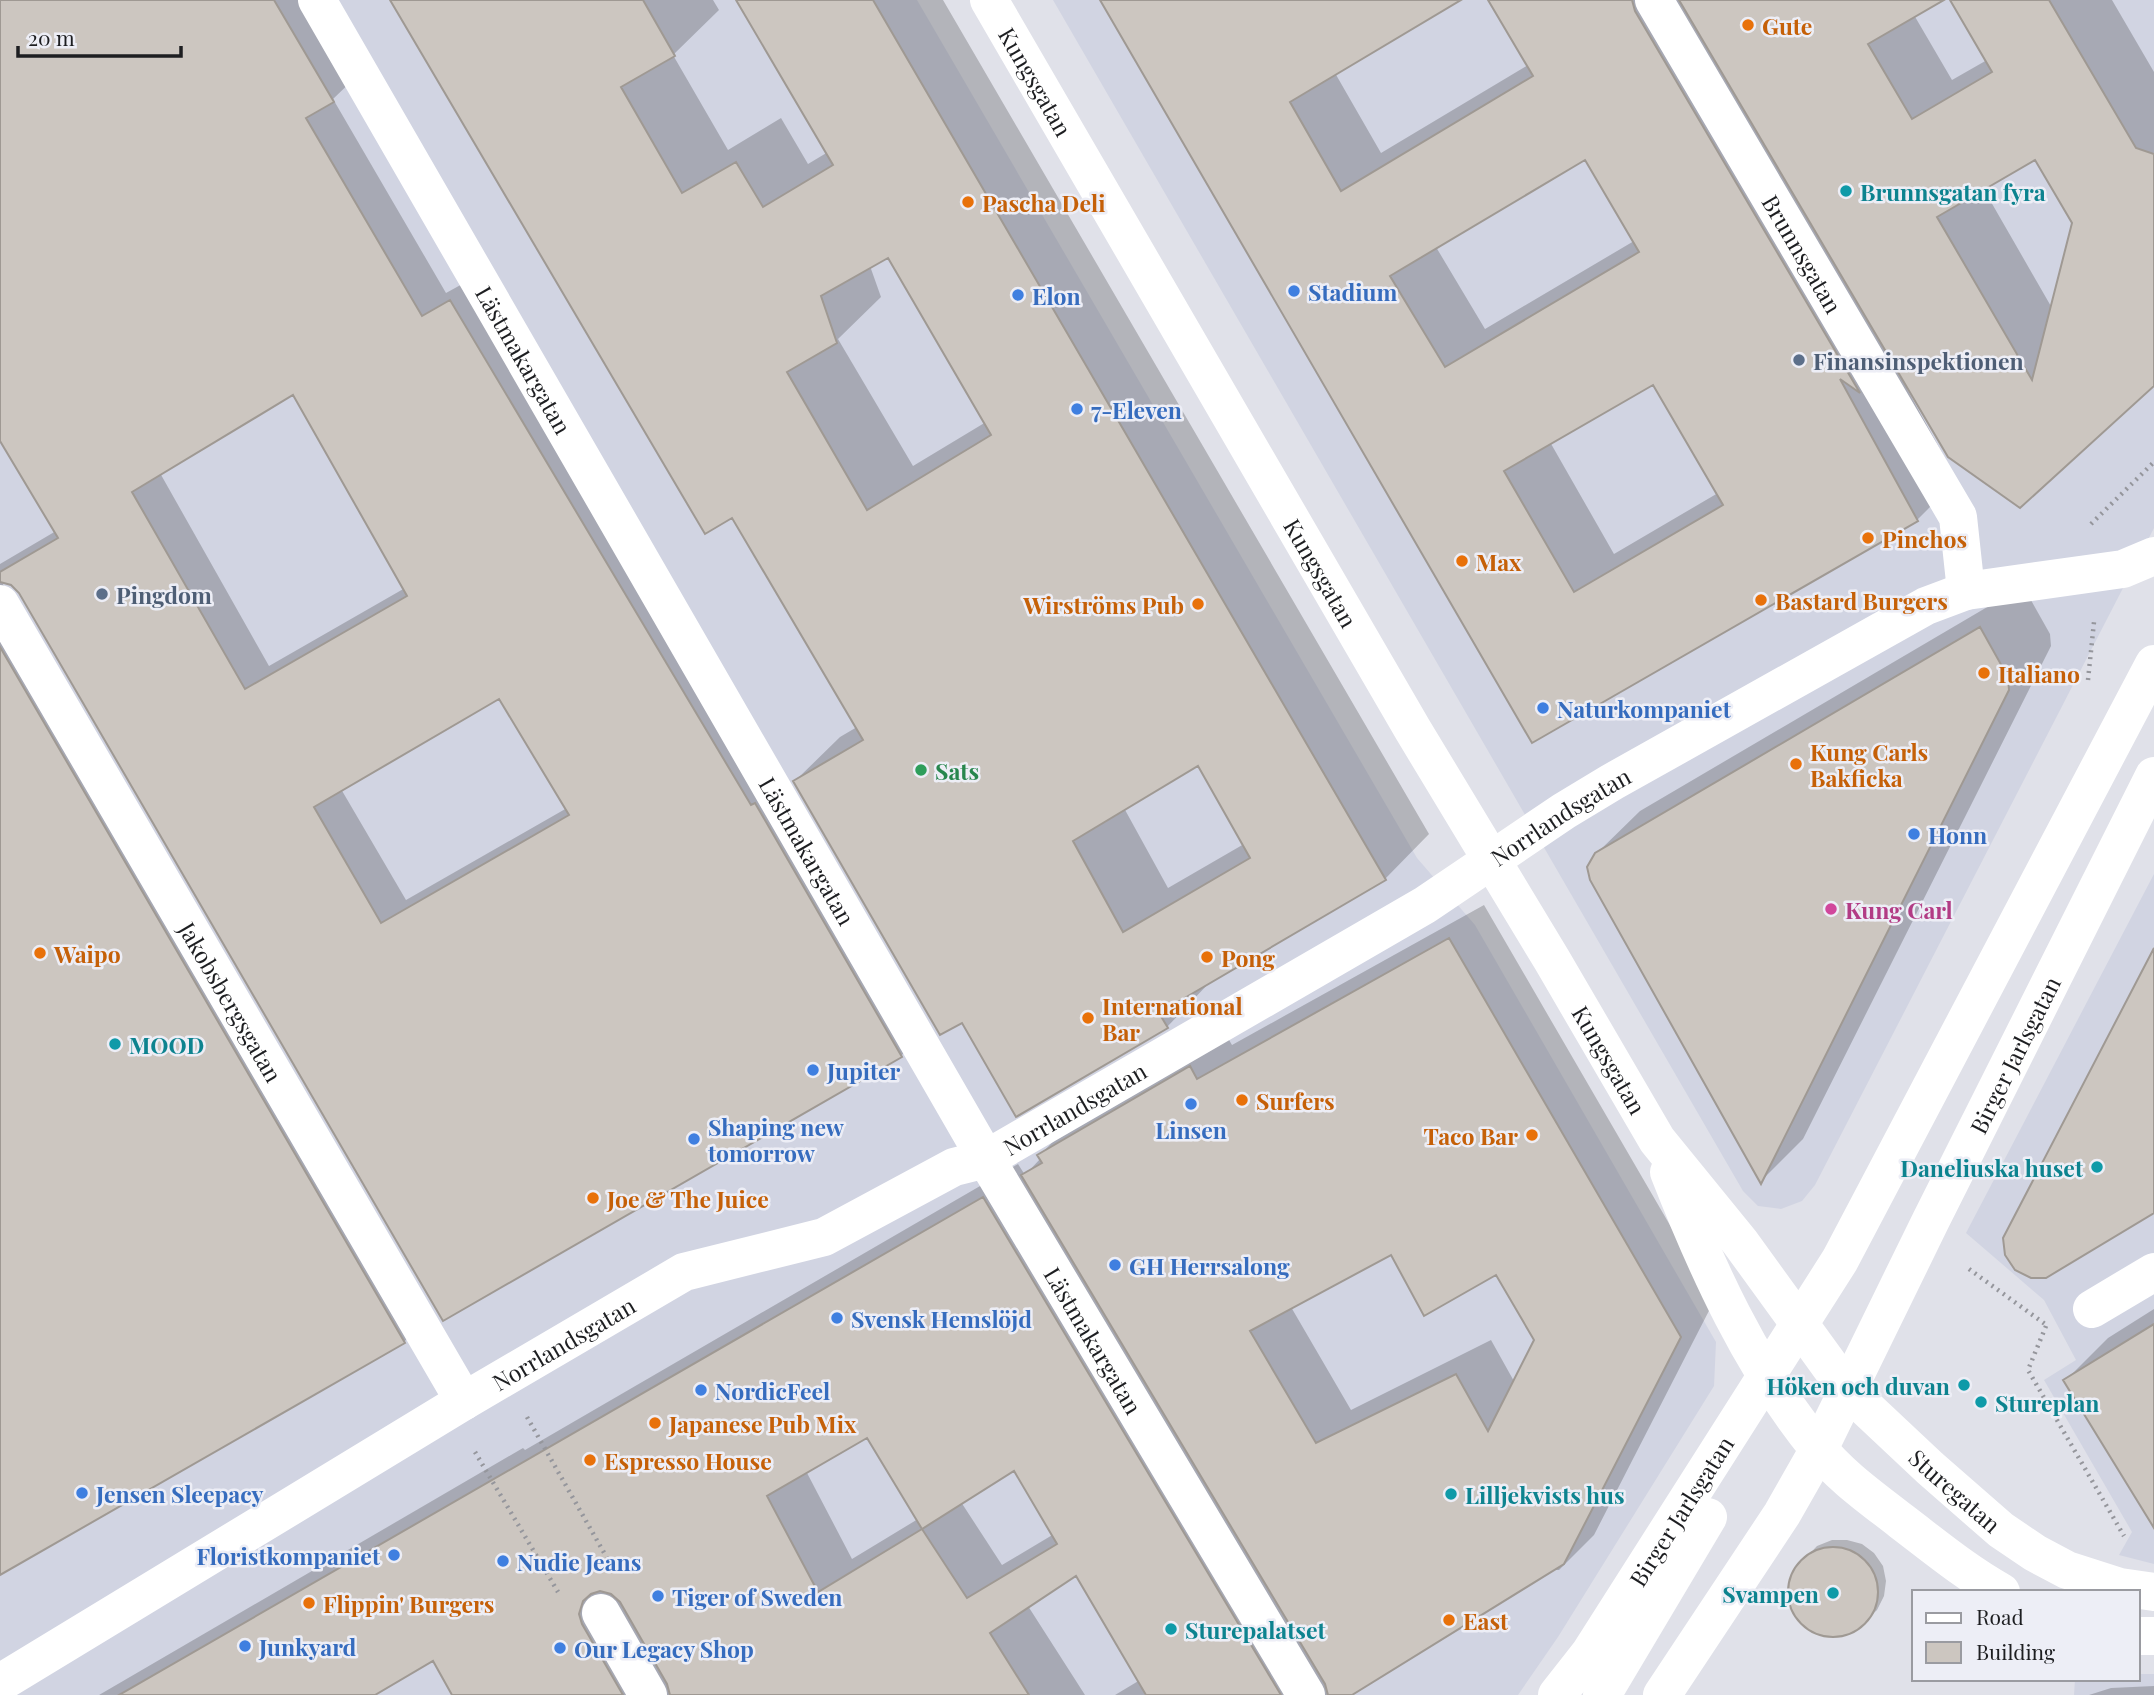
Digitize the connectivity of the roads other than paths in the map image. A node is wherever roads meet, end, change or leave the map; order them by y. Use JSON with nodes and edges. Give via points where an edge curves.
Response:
{"nodes":[{"id":1,"x":317,"y":0,"type":"edge"},
{"id":2,"x":989,"y":0,"type":"edge"},
{"id":3,"x":1654,"y":0,"type":"edge"},
{"id":4,"x":2154,"y":556,"type":"edge"},
{"id":5,"x":1966,"y":591,"type":"junction"},
{"id":6,"x":0,"y":604,"type":"edge"},
{"id":7,"x":2154,"y":664,"type":"edge"},
{"id":8,"x":2154,"y":776,"type":"edge"},
{"id":9,"x":1491,"y":859,"type":"junction"},
{"id":10,"x":1657,"y":1140,"type":"junction"},
{"id":11,"x":986,"y":1159,"type":"junction"},
{"id":12,"x":2154,"y":1272,"type":"edge"},
{"id":13,"x":2092,"y":1309,"type":"road end"},
{"id":14,"x":1800,"y":1324,"type":"junction"},
{"id":15,"x":1773,"y":1387,"type":"junction"},
{"id":16,"x":1848,"y":1391,"type":"junction"},
{"id":17,"x":457,"y":1405,"type":"junction"},
{"id":18,"x":1819,"y":1449,"type":"junction"},
{"id":19,"x":1998,"y":1590,"type":"edge"},
{"id":20,"x":2154,"y":1592,"type":"edge"},
{"id":21,"x":601,"y":1613,"type":"road end"},
{"id":22,"x":0,"y":1683,"type":"edge"},
{"id":23,"x":648,"y":1695,"type":"edge"},
{"id":24,"x":1306,"y":1695,"type":"edge"},
{"id":25,"x":1558,"y":1695,"type":"edge"},
{"id":26,"x":1602,"y":1695,"type":"edge"},
{"id":27,"x":1662,"y":1695,"type":"edge"}],
"edges":[{"from":1,"to":11,"type":"street","name":"Lästmakargatan"},
{"from":2,"to":9,"type":"street","name":"Kungsgatan"},
{"from":3,"to":5,"type":"street","name":"Brunnsgatan","via":[[1958,517]]},
{"from":4,"to":5,"type":"street","name":"Norrlandsgatan","via":[[2102,573]]},
{"from":5,"to":9,"type":"street","name":"Norrlandsgatan","via":[[1926,606],[1624,775]]},
{"from":6,"to":17,"type":"street","name":"Jakobsbergsgatan"},
{"from":7,"to":14,"type":"street","name":"Birger Jarlsgatan","via":[[1840,1260]]},
{"from":8,"to":16,"type":"street","name":"Birger Jarlsgatan"},
{"from":9,"to":10,"type":"street","name":"Kungsgatan"},
{"from":9,"to":11,"type":"street","name":"Norrlandsgatan","via":[[1425,905]]},
{"from":10,"to":14,"type":"street","name":"Kungsgatan"},
{"from":10,"to":15,"type":"street","name":"Kungsgatan","via":[[1695,1238]]},
{"from":11,"to":17,"type":"street","name":"Norrlandsgatan","via":[[954,1167],[824,1237],[684,1272]]},
{"from":11,"to":24,"type":"street","name":"Lästmakargatan"},
{"from":12,"to":13,"type":"street"},
{"from":14,"to":15,"type":"street","name":"Birger Jarlsgatan"},
{"from":14,"to":16,"type":"street","name":"Sturegatan"},
{"from":15,"to":18,"type":"street"},
{"from":15,"to":25,"type":"street","name":"Birger Jarlsgatan"},
{"from":15,"to":26,"type":"street","name":"Birger Jarlsgatan"},
{"from":16,"to":18,"type":"street","name":"Birger Jarlsgatan"},
{"from":16,"to":20,"type":"street","name":"Sturegatan","via":[[2001,1530],[2035,1553],[2067,1570]]},
{"from":17,"to":22,"type":"street","name":"Norrlandsgatan"},
{"from":18,"to":19,"type":"street","via":[[1876,1501]]},
{"from":18,"to":27,"type":"street","name":"Birger Jarlsgatan","via":[[1782,1514]]},
{"from":21,"to":23,"type":"street"}]}
